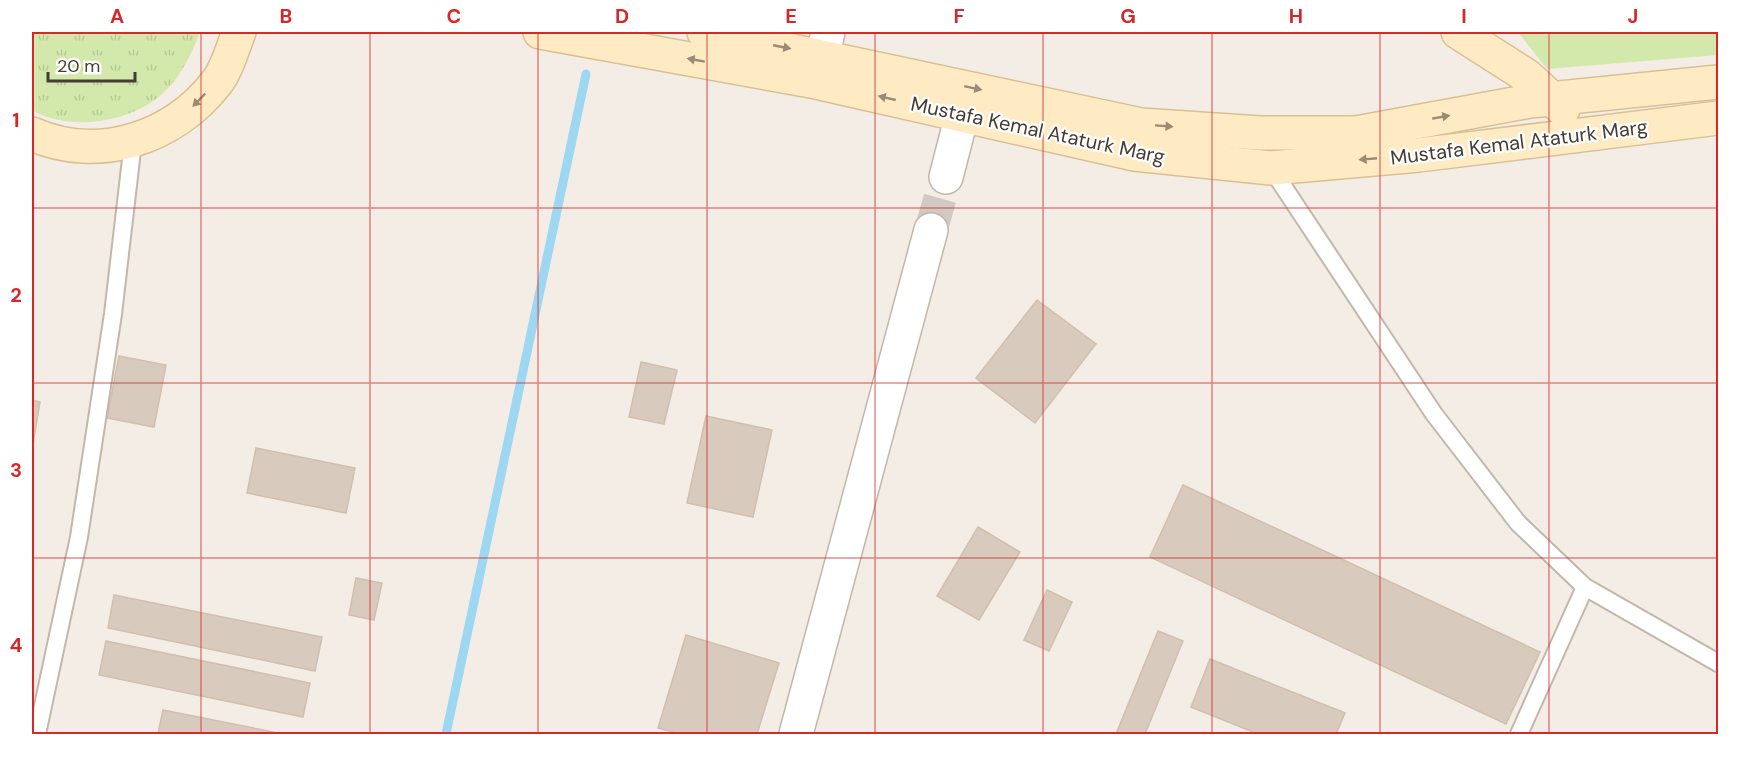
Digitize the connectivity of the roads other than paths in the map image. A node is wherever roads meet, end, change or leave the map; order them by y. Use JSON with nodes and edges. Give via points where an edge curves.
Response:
{"nodes":[{"id":1,"x":240,"y":32,"type":"edge"},
{"id":2,"x":540,"y":32,"type":"edge"},
{"id":3,"x":704,"y":32,"type":"edge"},
{"id":4,"x":1458,"y":32,"type":"edge"},
{"id":5,"x":826,"y":44,"type":"edge"},
{"id":6,"x":1719,"y":82,"type":"edge"},
{"id":7,"x":1554,"y":99,"type":"junction"},
{"id":8,"x":962,"y":115,"type":"junction"},
{"id":9,"x":1719,"y":118,"type":"edge"},
{"id":10,"x":32,"y":134,"type":"edge"},
{"id":11,"x":1586,"y":135,"type":"junction"},
{"id":12,"x":133,"y":142,"type":"junction"},
{"id":13,"x":1271,"y":168,"type":"junction"},
{"id":14,"x":945,"y":177,"type":"tunnel mouth"},
{"id":15,"x":931,"y":230,"type":"tunnel mouth"},
{"id":16,"x":1585,"y":587,"type":"junction"},
{"id":17,"x":1719,"y":663,"type":"edge"},
{"id":18,"x":37,"y":735,"type":"edge"},
{"id":19,"x":796,"y":735,"type":"edge"},
{"id":20,"x":1519,"y":735,"type":"edge"}],
"edges":[{"from":1,"to":12,"type":"main road","one_way":true,"via":[[218,81],[181,119]]},
{"from":8,"to":2,"type":"main road","name":"Mustafa Kemal Ataturk Marg","one_way":true,"via":[[812,81]]},
{"from":3,"to":5,"type":"main road","name":"Mustafa Kemal Ataturk Marg","one_way":true},
{"from":4,"to":7,"type":"main road","via":[[1527,76]]},
{"from":5,"to":7,"type":"main road","name":"Mustafa Kemal Ataturk Marg","one_way":true,"via":[[1141,125],[1260,133],[1356,133]]},
{"from":6,"to":7,"type":"main road","name":"Mustafa Kemal Ataturk Marg"},
{"from":7,"to":11,"type":"main road"},
{"from":8,"to":13,"type":"main road","name":"Mustafa Kemal Ataturk Marg","via":[[1134,154]]},
{"from":8,"to":14,"type":"street"},
{"from":9,"to":11,"type":"main road","name":"Mustafa Kemal Ataturk Marg"},
{"from":10,"to":12,"type":"main road","via":[[51,143],[93,148]]},
{"from":11,"to":13,"type":"main road","name":"Mustafa Kemal Ataturk Marg","one_way":true},
{"from":12,"to":18,"type":"lane","via":[[113,314],[79,537]]},
{"from":13,"to":16,"type":"lane","via":[[1434,414],[1518,523]]},
{"from":15,"to":19,"type":"street"},
{"from":16,"to":17,"type":"lane"},
{"from":16,"to":20,"type":"lane"}]}
